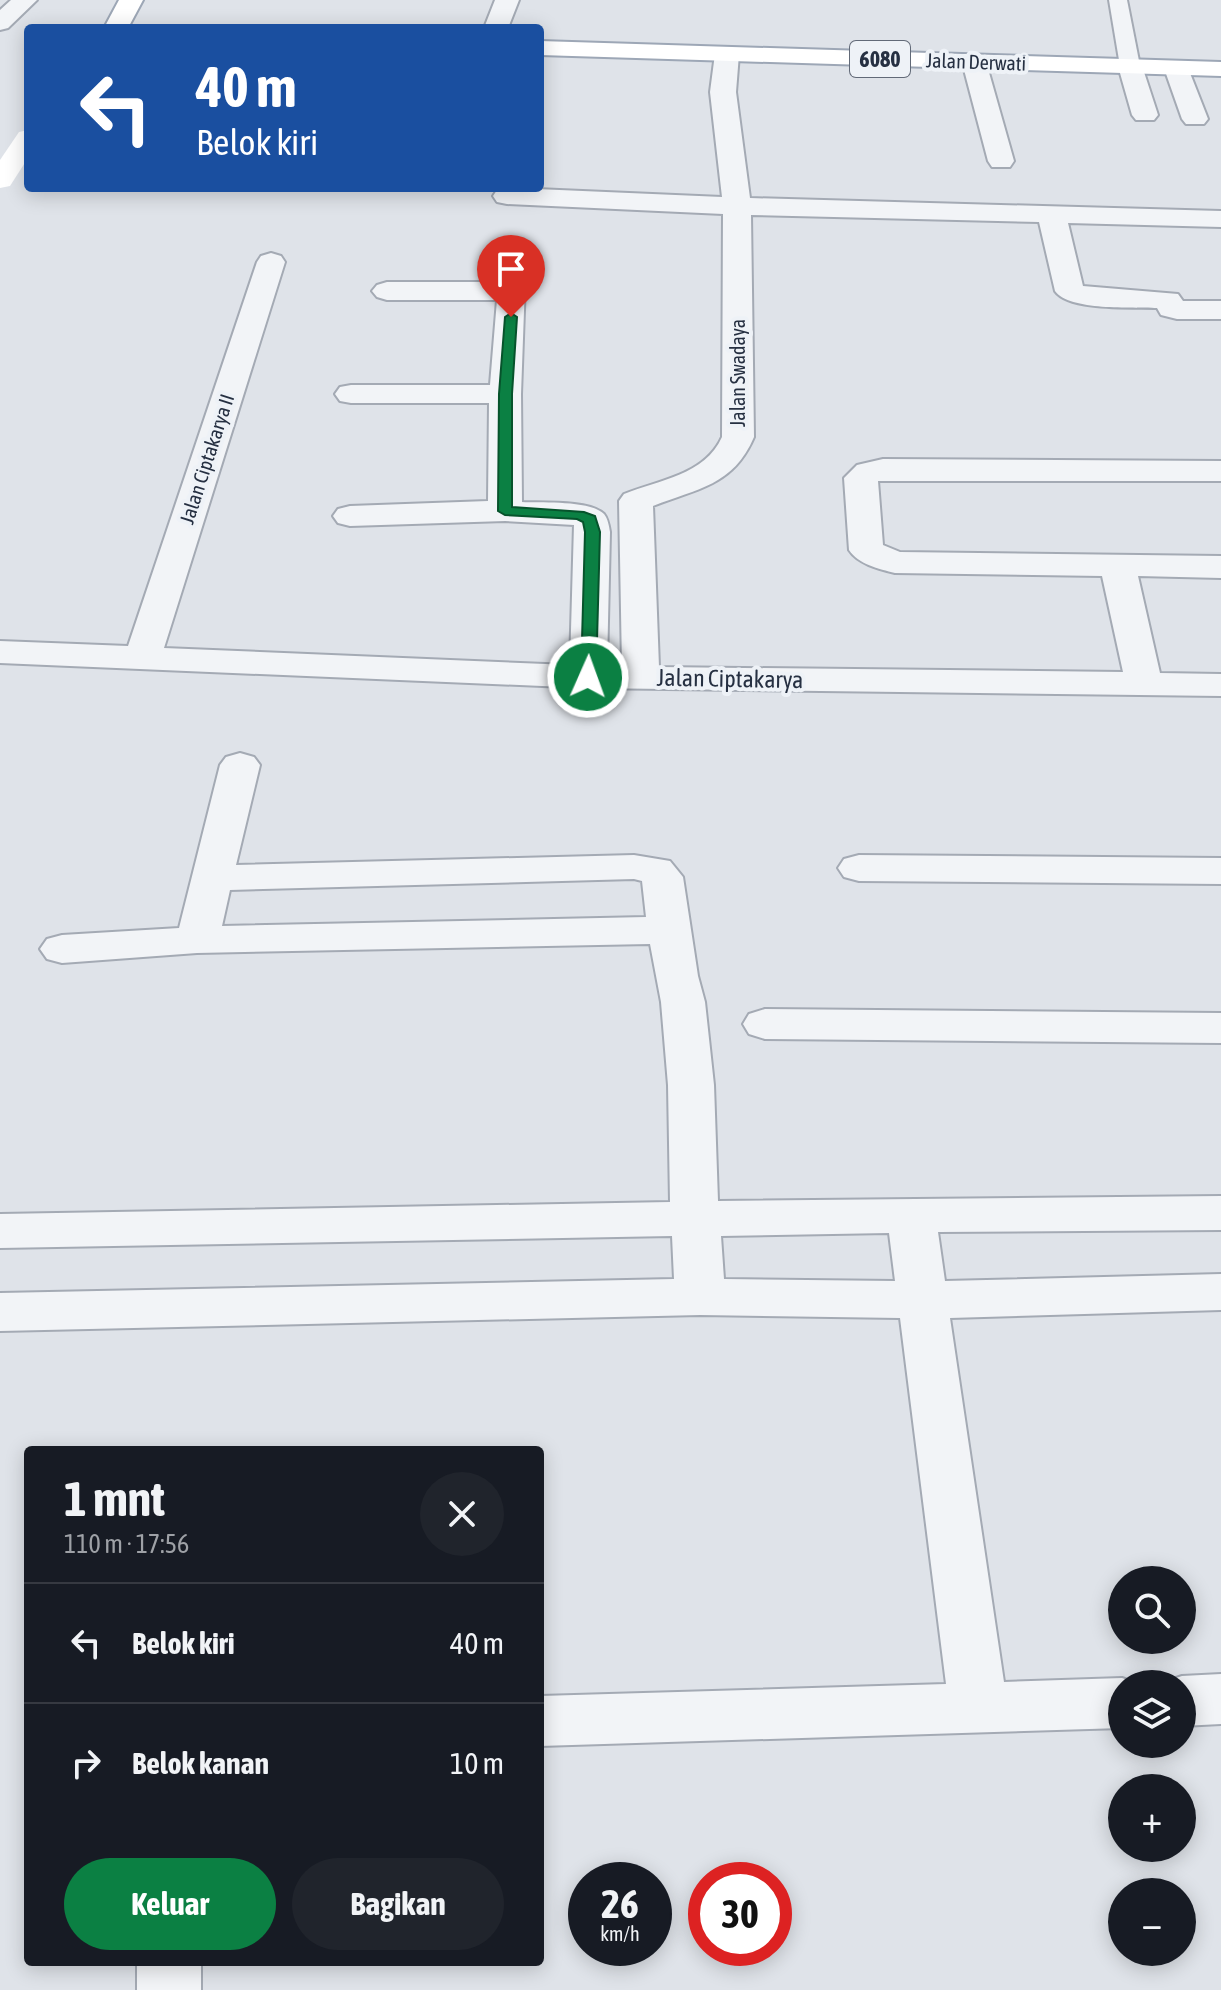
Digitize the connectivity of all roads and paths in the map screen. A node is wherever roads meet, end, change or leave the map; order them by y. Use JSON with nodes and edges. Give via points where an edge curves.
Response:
{"nodes":[{"id":1,"x":25,"y":0,"type":"edge"},
{"id":2,"x":131,"y":0,"type":"edge"},
{"id":3,"x":507,"y":0,"type":"edge"},
{"id":4,"x":1118,"y":0,"type":"edge"},
{"id":5,"x":0,"y":23,"type":"edge"},
{"id":6,"x":118,"y":24,"type":"edge"},
{"id":7,"x":498,"y":24,"type":"edge"},
{"id":8,"x":544,"y":48,"type":"edge"},
{"id":9,"x":727,"y":54,"type":"junction"},
{"id":10,"x":974,"y":62,"type":"junction"},
{"id":11,"x":1130,"y":66,"type":"junction"},
{"id":12,"x":1176,"y":68,"type":"junction"},
{"id":13,"x":1221,"y":69,"type":"edge"},
{"id":14,"x":1145,"y":115,"type":"dead end"},
{"id":15,"x":1195,"y":119,"type":"dead end"},
{"id":16,"x":24,"y":146,"type":"edge"},
{"id":17,"x":1001,"y":161,"type":"dead end"},
{"id":18,"x":12,"y":169,"type":"edge"},
{"id":19,"x":507,"y":196,"type":"dead end"},
{"id":20,"x":737,"y":206,"type":"junction"},
{"id":21,"x":1051,"y":213,"type":"junction"},
{"id":22,"x":1221,"y":219,"type":"edge"},
{"id":23,"x":512,"y":255,"type":"dead end"},
{"id":24,"x":271,"y":262,"type":"dead end"},
{"id":25,"x":387,"y":291,"type":"dead end"},
{"id":26,"x":512,"y":291,"type":"junction"},
{"id":27,"x":1221,"y":310,"type":"edge"},
{"id":28,"x":351,"y":394,"type":"dead end"},
{"id":29,"x":505,"y":394,"type":"junction"},
{"id":30,"x":1221,"y":471,"type":"edge"},
{"id":31,"x":505,"y":511,"type":"junction"},
{"id":32,"x":350,"y":516,"type":"dead end"},
{"id":33,"x":1118,"y":566,"type":"junction"},
{"id":34,"x":1221,"y":567,"type":"edge"},
{"id":35,"x":0,"y":652,"type":"edge"},
{"id":36,"x":143,"y":656,"type":"junction"},
{"id":37,"x":588,"y":677,"type":"junction"},
{"id":38,"x":641,"y":678,"type":"junction"},
{"id":39,"x":1144,"y":684,"type":"junction"},
{"id":40,"x":1221,"y":685,"type":"edge"},
{"id":41,"x":240,"y":765,"type":"dead end"},
{"id":42,"x":859,"y":868,"type":"dead end"},
{"id":43,"x":1221,"y":871,"type":"edge"},
{"id":44,"x":214,"y":878,"type":"junction"},
{"id":45,"x":668,"y":930,"type":"junction"},
{"id":46,"x":197,"y":940,"type":"junction"},
{"id":47,"x":62,"y":949,"type":"dead end"},
{"id":48,"x":765,"y":1024,"type":"dead end"},
{"id":49,"x":1221,"y":1028,"type":"edge"},
{"id":50,"x":1221,"y":1213,"type":"edge"},
{"id":51,"x":911,"y":1215,"type":"junction"},
{"id":52,"x":696,"y":1220,"type":"junction"},
{"id":53,"x":0,"y":1231,"type":"edge"},
{"id":54,"x":1221,"y":1292,"type":"edge"},
{"id":55,"x":700,"y":1297,"type":"junction"},
{"id":56,"x":922,"y":1300,"type":"junction"},
{"id":57,"x":0,"y":1312,"type":"edge"},
{"id":58,"x":1221,"y":1699,"type":"edge"},
{"id":59,"x":1196,"y":1700,"type":"edge"},
{"id":60,"x":1108,"y":1703,"type":"edge"},
{"id":61,"x":978,"y":1708,"type":"junction"},
{"id":62,"x":544,"y":1721,"type":"edge"},
{"id":63,"x":169,"y":1966,"type":"edge"},
{"id":64,"x":169,"y":1990,"type":"edge"}],
"edges":[{"from":1,"to":5,"type":"street"},
{"from":2,"to":6,"type":"main road"},
{"from":3,"to":7,"type":"street"},
{"from":4,"to":11,"type":"lane"},
{"from":8,"to":9,"type":"main road","name":"Jalan Derwati","number":"6080"},
{"from":9,"to":10,"type":"main road","name":"Jalan Derwati","number":"6080"},
{"from":9,"to":20,"type":"street","name":"Jalan Swadaya","via":[[723,92]]},
{"from":10,"to":11,"type":"main road","name":"Jalan Derwati","number":"6080"},
{"from":10,"to":17,"type":"street"},
{"from":11,"to":12,"type":"main road","name":"Jalan Derwati","number":"6080"},
{"from":11,"to":14,"type":"street"},
{"from":12,"to":13,"type":"main road","name":"Jalan Derwati","number":"6080"},
{"from":12,"to":15,"type":"street"},
{"from":16,"to":18,"type":"main road"},
{"from":19,"to":20,"type":"street"},
{"from":20,"to":21,"type":"street"},
{"from":20,"to":38,"type":"street","name":"Jalan Swadaya","via":[[738,437],[730,459],[712,473],[636,501]]},
{"from":21,"to":22,"type":"street"},
{"from":21,"to":27,"type":"street","via":[[1070,291],[1168,300],[1177,310]]},
{"from":23,"to":26,"type":"street"},
{"from":24,"to":36,"type":"street","name":"Jalan Ciptakarya II"},
{"from":25,"to":26,"type":"street"},
{"from":26,"to":29,"type":"street"},
{"from":28,"to":29,"type":"street"},
{"from":29,"to":31,"type":"street"},
{"from":30,"to":33,"type":"street","via":[[883,469],[861,478],[866,550],[879,558]]},
{"from":31,"to":32,"type":"street"},
{"from":31,"to":37,"type":"street","via":[[590,519]]},
{"from":33,"to":34,"type":"street"},
{"from":33,"to":39,"type":"street"},
{"from":35,"to":36,"type":"street","name":"Jalan Ciptakarya"},
{"from":36,"to":37,"type":"street","name":"Jalan Ciptakarya"},
{"from":37,"to":38,"type":"street","name":"Jalan Ciptakarya"},
{"from":38,"to":39,"type":"street","name":"Jalan Ciptakarya"},
{"from":39,"to":40,"type":"street","name":"Jalan Ciptakarya"},
{"from":41,"to":44,"type":"street"},
{"from":42,"to":43,"type":"street"},
{"from":44,"to":45,"type":"street","via":[[634,867],[655,870],[662,877]]},
{"from":44,"to":46,"type":"street"},
{"from":45,"to":46,"type":"street"},
{"from":45,"to":52,"type":"street","via":[[683,1002]]},
{"from":46,"to":47,"type":"street"},
{"from":48,"to":49,"type":"street"},
{"from":50,"to":51,"type":"street"},
{"from":51,"to":52,"type":"street"},
{"from":51,"to":56,"type":"street"},
{"from":52,"to":53,"type":"street"},
{"from":52,"to":55,"type":"street"},
{"from":54,"to":56,"type":"street"},
{"from":55,"to":56,"type":"street"},
{"from":55,"to":57,"type":"street"},
{"from":56,"to":61,"type":"street"},
{"from":58,"to":59,"type":"street"},
{"from":60,"to":61,"type":"street"},
{"from":61,"to":62,"type":"street"},
{"from":63,"to":64,"type":"street"}]}
